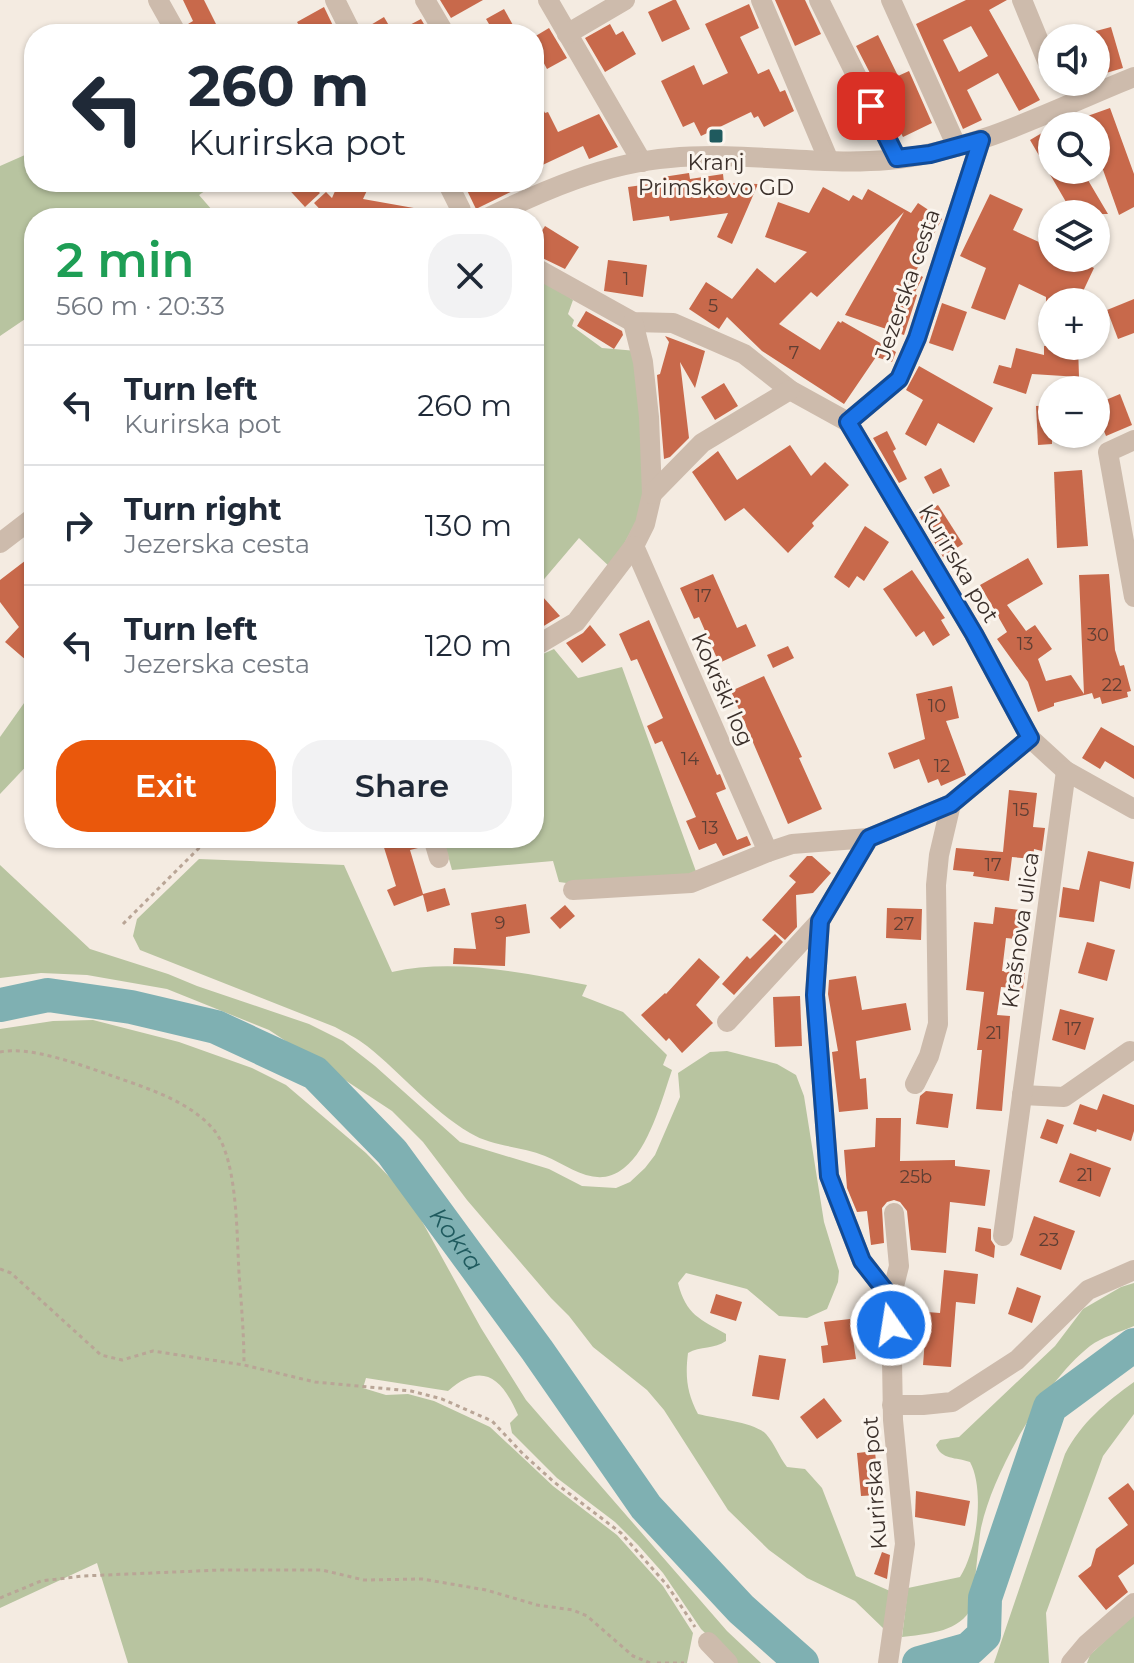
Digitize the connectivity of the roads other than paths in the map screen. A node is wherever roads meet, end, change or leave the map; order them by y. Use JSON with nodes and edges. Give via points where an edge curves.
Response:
{"nodes":[{"id":1,"x":158,"y":0,"type":"edge"},
{"id":2,"x":335,"y":0,"type":"edge"},
{"id":3,"x":425,"y":0,"type":"edge"},
{"id":4,"x":548,"y":0,"type":"edge"},
{"id":5,"x":625,"y":0,"type":"edge"},
{"id":6,"x":761,"y":0,"type":"edge"},
{"id":7,"x":819,"y":0,"type":"edge"},
{"id":8,"x":891,"y":0,"type":"edge"},
{"id":9,"x":1022,"y":0,"type":"edge"},
{"id":10,"x":171,"y":24,"type":"edge"},
{"id":11,"x":347,"y":24,"type":"edge"},
{"id":12,"x":439,"y":24,"type":"edge"},
{"id":13,"x":567,"y":34,"type":"junction"},
{"id":14,"x":1038,"y":39,"type":"edge"},
{"id":15,"x":1134,"y":77,"type":"edge"},
{"id":16,"x":1061,"y":96,"type":"edge"},
{"id":17,"x":1065,"y":105,"type":"junction"},
{"id":18,"x":981,"y":140,"type":"junction"},
{"id":19,"x":957,"y":147,"type":"junction"},
{"id":20,"x":897,"y":158,"type":"junction"},
{"id":21,"x":829,"y":161,"type":"junction"},
{"id":22,"x":642,"y":162,"type":"junction"},
{"id":23,"x":544,"y":187,"type":"edge"},
{"id":24,"x":524,"y":192,"type":"edge"},
{"id":25,"x":501,"y":208,"type":"edge"},
{"id":26,"x":544,"y":273,"type":"edge"},
{"id":27,"x":633,"y":322,"type":"junction"},
{"id":28,"x":790,"y":390,"type":"junction"},
{"id":29,"x":848,"y":422,"type":"junction"},
{"id":30,"x":1134,"y":440,"type":"edge"},
{"id":31,"x":652,"y":494,"type":"junction"},
{"id":32,"x":24,"y":525,"type":"edge"},
{"id":33,"x":0,"y":543,"type":"edge"},
{"id":34,"x":634,"y":546,"type":"junction"},
{"id":35,"x":1134,"y":597,"type":"edge"},
{"id":36,"x":544,"y":641,"type":"edge"},
{"id":37,"x":1030,"y":738,"type":"junction"},
{"id":38,"x":1066,"y":771,"type":"junction"},
{"id":39,"x":951,"y":804,"type":"junction"},
{"id":40,"x":1134,"y":809,"type":"edge"},
{"id":41,"x":869,"y":838,"type":"junction"},
{"id":42,"x":768,"y":852,"type":"junction"},
{"id":43,"x":573,"y":890,"type":"dead end"},
{"id":44,"x":820,"y":921,"type":"junction"},
{"id":45,"x":727,"y":1022,"type":"dead end"},
{"id":46,"x":1130,"y":1051,"type":"dead end"},
{"id":47,"x":915,"y":1084,"type":"dead end"},
{"id":48,"x":1022,"y":1095,"type":"junction"},
{"id":49,"x":894,"y":1213,"type":"dead end"},
{"id":50,"x":1003,"y":1236,"type":"dead end"},
{"id":51,"x":1134,"y":1270,"type":"edge"},
{"id":52,"x":891,"y":1298,"type":"junction"},
{"id":53,"x":892,"y":1405,"type":"junction"},
{"id":54,"x":1134,"y":1603,"type":"edge"},
{"id":55,"x":708,"y":1642,"type":"road end"},
{"id":56,"x":1084,"y":1654,"type":"edge"},
{"id":57,"x":728,"y":1663,"type":"edge"},
{"id":58,"x":888,"y":1663,"type":"edge"},
{"id":59,"x":1071,"y":1663,"type":"edge"}],
"edges":[{"from":1,"to":10,"type":"street"},
{"from":2,"to":11,"type":"street"},
{"from":3,"to":12,"type":"street"},
{"from":4,"to":13,"type":"street"},
{"from":5,"to":13,"type":"street"},
{"from":6,"to":21,"type":"street"},
{"from":7,"to":20,"type":"street"},
{"from":8,"to":19,"type":"street"},
{"from":9,"to":14,"type":"street"},
{"from":13,"to":22,"type":"street"},
{"from":15,"to":17,"type":"street"},
{"from":16,"to":17,"type":"street"},
{"from":17,"to":18,"type":"street"},
{"from":18,"to":19,"type":"street"},
{"from":18,"to":29,"type":"street","name":"Jezerska cesta","via":[[899,379]]},
{"from":19,"to":20,"type":"street"},
{"from":20,"to":21,"type":"street"},
{"from":21,"to":22,"type":"street","via":[[713,157]]},
{"from":22,"to":23,"type":"street"},
{"from":24,"to":25,"type":"street"},
{"from":26,"to":27,"type":"street"},
{"from":27,"to":28,"type":"street","via":[[673,323],[744,354]]},
{"from":27,"to":31,"type":"street","via":[[643,362]]},
{"from":28,"to":29,"type":"street"},
{"from":28,"to":31,"type":"street","via":[[702,443]]},
{"from":29,"to":37,"type":"street","name":"Kurirska pot"},
{"from":30,"to":35,"type":"street","via":[[1108,452]]},
{"from":31,"to":34,"type":"street"},
{"from":32,"to":33,"type":"street"},
{"from":34,"to":36,"type":"street","via":[[576,622]]},
{"from":34,"to":42,"type":"street","name":"Kokrški log"},
{"from":37,"to":38,"type":"street"},
{"from":37,"to":39,"type":"street"},
{"from":38,"to":40,"type":"street"},
{"from":38,"to":48,"type":"street","name":"Krašnova ulica"},
{"from":39,"to":41,"type":"street"},
{"from":39,"to":47,"type":"street","via":[[936,885],[938,1024]]},
{"from":41,"to":42,"type":"street","via":[[792,844]]},
{"from":41,"to":44,"type":"street"},
{"from":42,"to":43,"type":"street","via":[[691,883]]},
{"from":44,"to":45,"type":"street"},
{"from":44,"to":52,"type":"street","via":[[815,995],[829,1176],[862,1261]]},
{"from":46,"to":48,"type":"street","via":[[1064,1097]]},
{"from":48,"to":50,"type":"street","name":"Krašnova ulica"},
{"from":49,"to":52,"type":"street","name":"Kurirska pot","via":[[899,1266]]},
{"from":51,"to":53,"type":"street","via":[[1088,1290],[1017,1360],[952,1402]]},
{"from":52,"to":53,"type":"street","name":"Kurirska pot"},
{"from":53,"to":58,"type":"street","name":"Kurirska pot","via":[[905,1544]]},
{"from":54,"to":56,"type":"street"},
{"from":55,"to":57,"type":"street"},
{"from":56,"to":59,"type":"street"}]}
